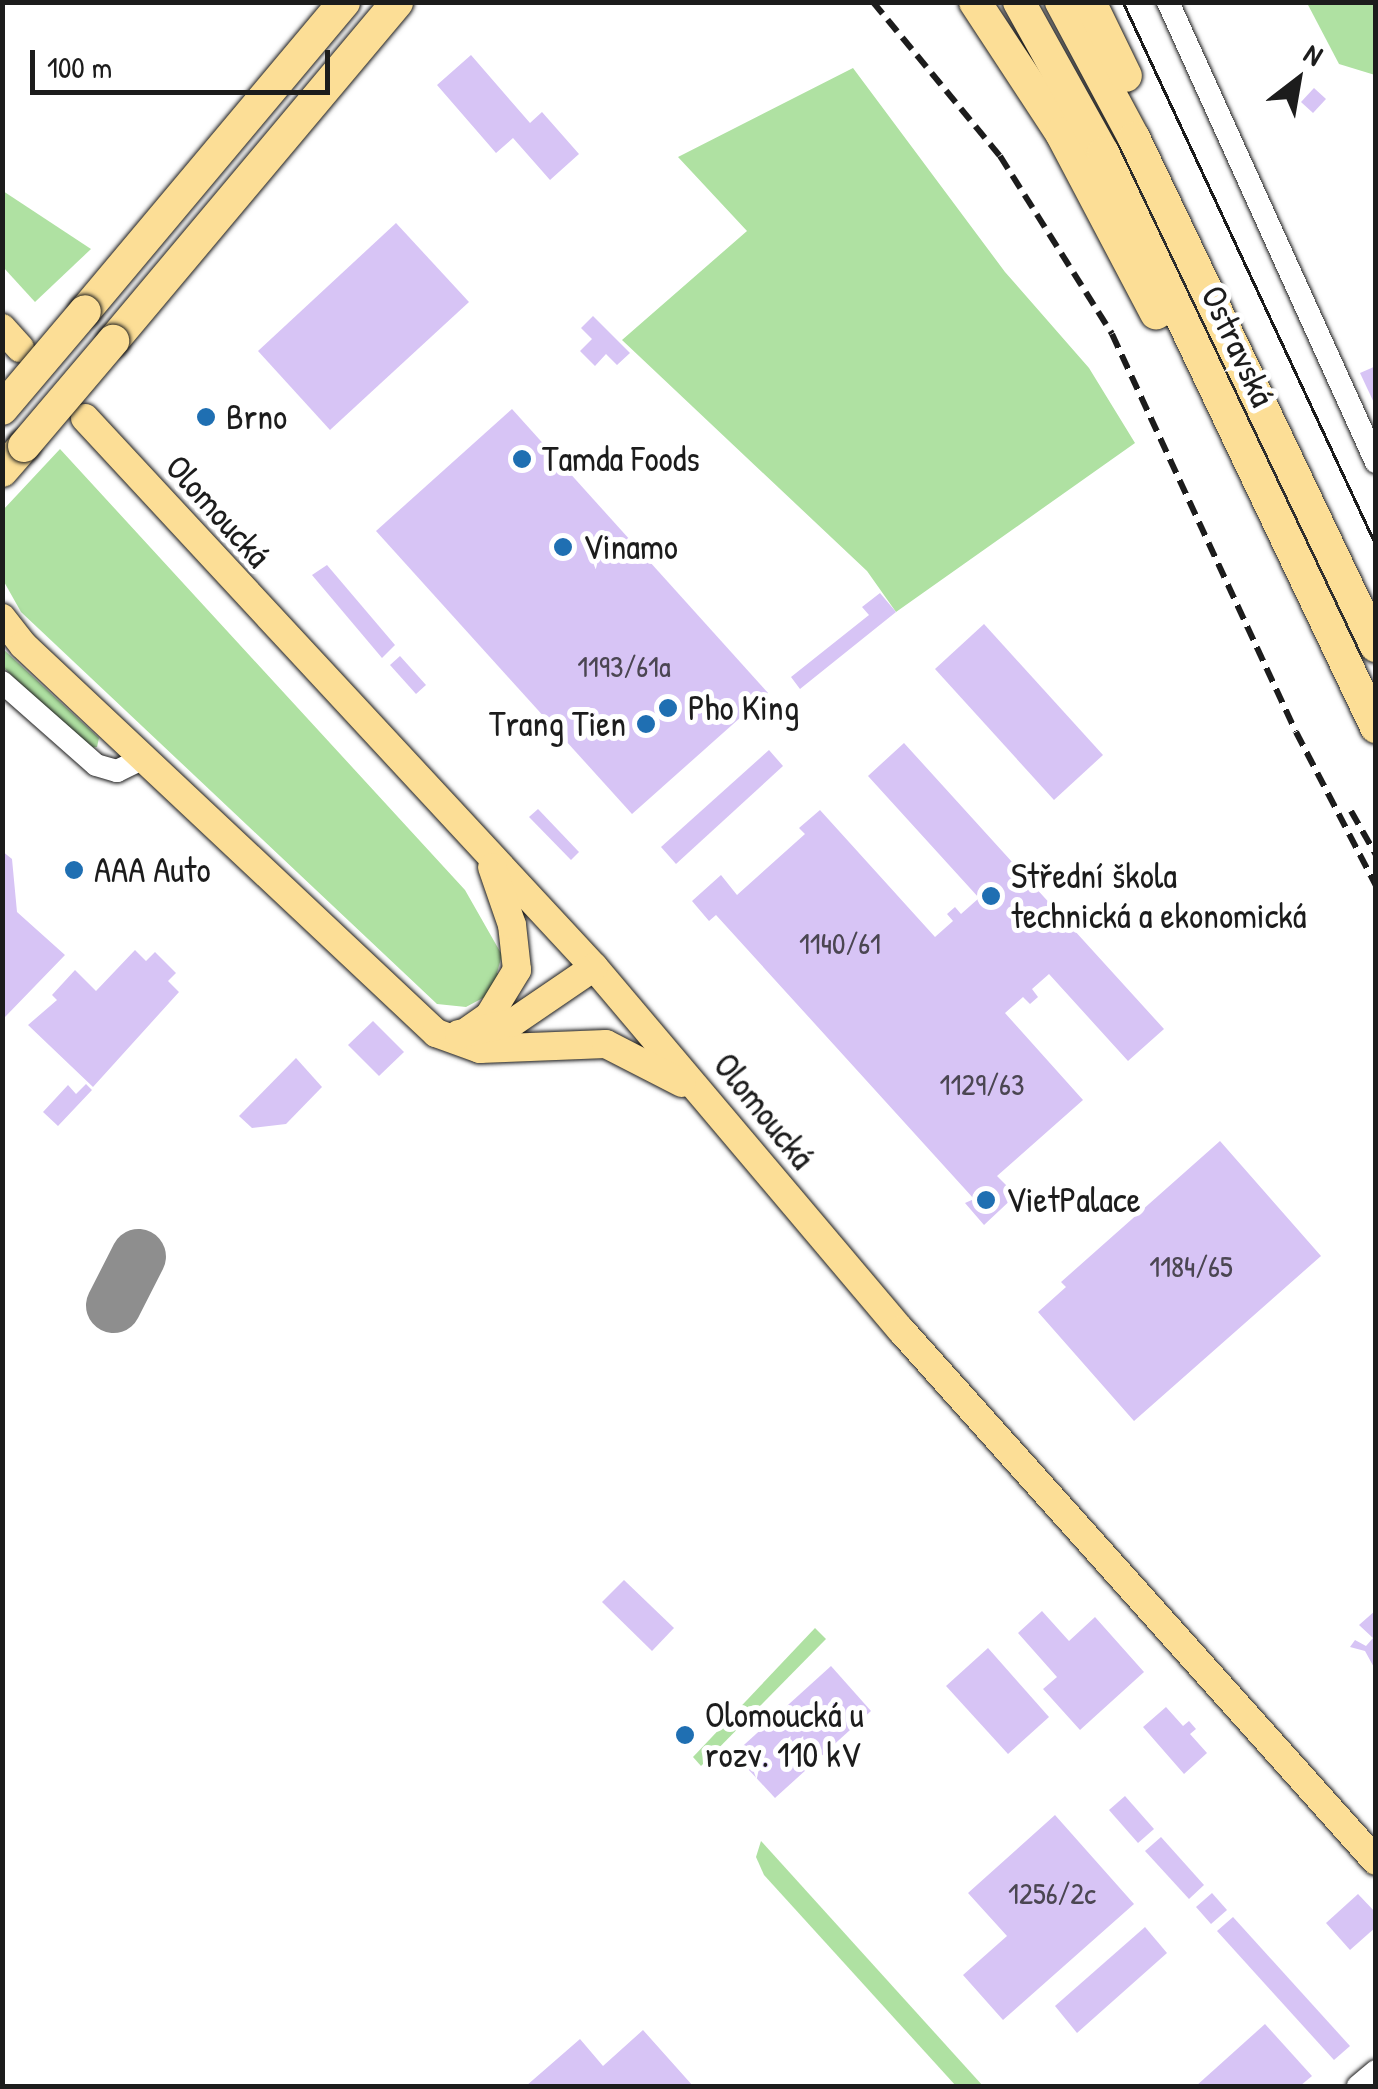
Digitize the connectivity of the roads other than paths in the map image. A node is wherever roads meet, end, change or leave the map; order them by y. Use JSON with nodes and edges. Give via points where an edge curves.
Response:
{"nodes":[{"id":1,"x":344,"y":2,"type":"edge"},
{"id":2,"x":397,"y":2,"type":"edge"},
{"id":3,"x":975,"y":2,"type":"edge"},
{"id":4,"x":1020,"y":2,"type":"edge"},
{"id":5,"x":1061,"y":2,"type":"edge"},
{"id":6,"x":1090,"y":2,"type":"edge"},
{"id":7,"x":1168,"y":2,"type":"edge"},
{"id":8,"x":1256,"y":394,"type":"junction"},
{"id":9,"x":2,"y":409,"type":"edge"},
{"id":10,"x":85,"y":418,"type":"dead end"},
{"id":11,"x":13,"y":458,"type":"edge"},
{"id":12,"x":1376,"y":462,"type":"edge"},
{"id":13,"x":1278,"y":528,"type":"junction"},
{"id":14,"x":2,"y":618,"type":"edge"},
{"id":15,"x":13,"y":639,"type":"edge"},
{"id":16,"x":1376,"y":646,"type":"edge"},
{"id":17,"x":2,"y":682,"type":"edge"},
{"id":18,"x":1376,"y":726,"type":"edge"},
{"id":19,"x":144,"y":758,"type":"junction"},
{"id":20,"x":488,"y":856,"type":"junction"},
{"id":21,"x":594,"y":968,"type":"junction"},
{"id":22,"x":408,"y":1011,"type":"junction"},
{"id":23,"x":461,"y":1034,"type":"junction"},
{"id":24,"x":708,"y":1100,"type":"junction"},
{"id":25,"x":1376,"y":1861,"type":"edge"},
{"id":26,"x":1376,"y":2071,"type":"edge"},
{"id":27,"x":1358,"y":2086,"type":"edge"}],
"edges":[{"from":1,"to":9,"type":"highway","bridge":true},
{"from":2,"to":11,"type":"highway","bridge":true},
{"from":3,"to":13,"type":"highway","via":[[1060,132],[1201,399]]},
{"from":4,"to":13,"type":"highway","name":"Ostravská","via":[[1103,153]]},
{"from":5,"to":8,"type":"highway","name":"Ostravská"},
{"from":6,"to":8,"type":"highway","via":[[1168,164]]},
{"from":7,"to":12,"type":"street"},
{"from":8,"to":16,"type":"highway","name":"Ostravská"},
{"from":10,"to":20,"type":"main road","name":"Olomoucká"},
{"from":13,"to":18,"type":"highway","name":"Ostravská"},
{"from":14,"to":15,"type":"main road"},
{"from":15,"to":19,"type":"main road"},
{"from":17,"to":19,"type":"street","via":[[96,765],[117,771]]},
{"from":19,"to":22,"type":"main road"},
{"from":20,"to":21,"type":"main road","name":"Olomoucká"},
{"from":20,"to":23,"type":"main road","via":[[512,925],[517,970],[490,1016]]},
{"from":21,"to":23,"type":"main road","via":[[512,1023]]},
{"from":21,"to":24,"type":"main road","name":"Olomoucká"},
{"from":22,"to":23,"type":"main road"},
{"from":22,"to":24,"type":"main road","via":[[436,1033],[480,1049],[606,1044]]},
{"from":24,"to":25,"type":"main road","name":"Olomoucká","via":[[901,1330]]},
{"from":26,"to":27,"type":"street"}]}
